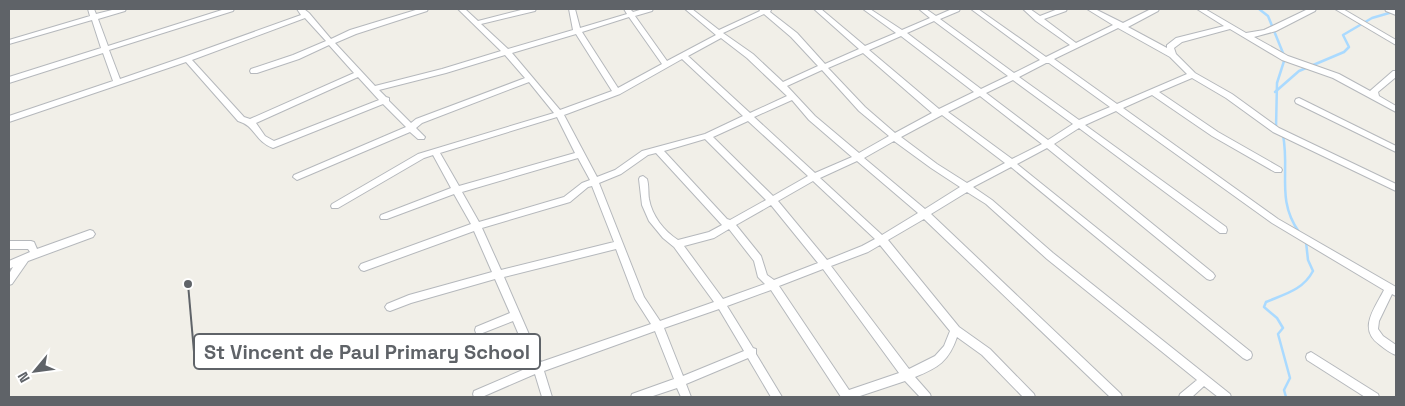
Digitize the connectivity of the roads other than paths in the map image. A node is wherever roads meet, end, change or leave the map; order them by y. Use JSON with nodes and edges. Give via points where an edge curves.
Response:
{"nodes":[{"id":1,"x":124,"y":9,"type":"edge"},
{"id":2,"x":231,"y":9,"type":"edge"},
{"id":3,"x":425,"y":9,"type":"edge"},
{"id":4,"x":461,"y":9,"type":"edge"},
{"id":5,"x":533,"y":9,"type":"edge"},
{"id":6,"x":572,"y":9,"type":"edge"},
{"id":7,"x":650,"y":9,"type":"edge"},
{"id":8,"x":688,"y":9,"type":"edge"},
{"id":9,"x":817,"y":9,"type":"edge"},
{"id":10,"x":866,"y":9,"type":"edge"},
{"id":11,"x":922,"y":9,"type":"edge"},
{"id":12,"x":957,"y":9,"type":"edge"},
{"id":13,"x":974,"y":9,"type":"edge"},
{"id":14,"x":1026,"y":9,"type":"edge"},
{"id":15,"x":1064,"y":9,"type":"edge"},
{"id":16,"x":1090,"y":9,"type":"edge"},
{"id":17,"x":1156,"y":9,"type":"edge"},
{"id":18,"x":1200,"y":9,"type":"edge"},
{"id":19,"x":1313,"y":9,"type":"edge"},
{"id":20,"x":1338,"y":9,"type":"edge"},
{"id":21,"x":1388,"y":9,"type":"edge"},
{"id":22,"x":766,"y":10,"type":"edge"},
{"id":23,"x":304,"y":11,"type":"edge"},
{"id":24,"x":92,"y":12,"type":"edge"},
{"id":25,"x":629,"y":12,"type":"edge"},
{"id":26,"x":1396,"y":13,"type":"edge"},
{"id":27,"x":935,"y":18,"type":"junction"},
{"id":28,"x":1038,"y":19,"type":"junction"},
{"id":29,"x":477,"y":23,"type":"junction"},
{"id":30,"x":1122,"y":25,"type":"junction"},
{"id":31,"x":1229,"y":27,"type":"junction"},
{"id":32,"x":577,"y":30,"type":"junction"},
{"id":33,"x":902,"y":33,"type":"junction"},
{"id":34,"x":720,"y":34,"type":"junction"},
{"id":35,"x":1242,"y":35,"type":"junction"},
{"id":36,"x":331,"y":41,"type":"junction"},
{"id":37,"x":9,"y":42,"type":"edge"},
{"id":38,"x":1396,"y":43,"type":"edge"},
{"id":39,"x":1076,"y":46,"type":"junction"},
{"id":40,"x":104,"y":48,"type":"junction"},
{"id":41,"x":864,"y":50,"type":"junction"},
{"id":42,"x":506,"y":52,"type":"junction"},
{"id":43,"x":1173,"y":54,"type":"junction"},
{"id":44,"x":684,"y":57,"type":"junction"},
{"id":45,"x":187,"y":60,"type":"junction"},
{"id":46,"x":1048,"y":60,"type":"junction"},
{"id":47,"x":666,"y":65,"type":"junction"},
{"id":48,"x":825,"y":67,"type":"junction"},
{"id":49,"x":254,"y":71,"type":"dead end"},
{"id":50,"x":360,"y":73,"type":"junction"},
{"id":51,"x":1396,"y":73,"type":"edge"},
{"id":52,"x":1192,"y":75,"type":"junction"},
{"id":53,"x":1015,"y":76,"type":"junction"},
{"id":54,"x":530,"y":79,"type":"junction"},
{"id":55,"x":9,"y":80,"type":"edge"},
{"id":56,"x":118,"y":82,"type":"junction"},
{"id":57,"x":782,"y":85,"type":"junction"},
{"id":58,"x":374,"y":89,"type":"junction"},
{"id":59,"x":617,"y":92,"type":"junction"},
{"id":60,"x":982,"y":92,"type":"junction"},
{"id":61,"x":1154,"y":92,"type":"junction"},
{"id":62,"x":792,"y":97,"type":"junction"},
{"id":63,"x":1375,"y":97,"type":"junction"},
{"id":64,"x":386,"y":100,"type":"junction"},
{"id":65,"x":1299,"y":102,"type":"dead end"},
{"id":66,"x":1118,"y":107,"type":"junction"},
{"id":67,"x":1396,"y":109,"type":"edge"},
{"id":68,"x":940,"y":112,"type":"junction"},
{"id":69,"x":559,"y":114,"type":"junction"},
{"id":70,"x":750,"y":117,"type":"junction"},
{"id":71,"x":9,"y":119,"type":"edge"},
{"id":72,"x":251,"y":122,"type":"junction"},
{"id":73,"x":1081,"y":124,"type":"junction"},
{"id":74,"x":411,"y":128,"type":"junction"},
{"id":75,"x":707,"y":136,"type":"junction"},
{"id":76,"x":894,"y":136,"type":"junction"},
{"id":77,"x":421,"y":137,"type":"dead end"},
{"id":78,"x":1048,"y":144,"type":"junction"},
{"id":79,"x":1396,"y":149,"type":"edge"},
{"id":80,"x":658,"y":150,"type":"junction"},
{"id":81,"x":435,"y":152,"type":"junction"},
{"id":82,"x":581,"y":154,"type":"junction"},
{"id":83,"x":857,"y":158,"type":"junction"},
{"id":84,"x":1011,"y":163,"type":"junction"},
{"id":85,"x":1278,"y":170,"type":"dead end"},
{"id":86,"x":298,"y":176,"type":"dead end"},
{"id":87,"x":814,"y":177,"type":"junction"},
{"id":88,"x":643,"y":179,"type":"dead end"},
{"id":89,"x":594,"y":180,"type":"junction"},
{"id":90,"x":967,"y":188,"type":"junction"},
{"id":91,"x":1396,"y":188,"type":"edge"},
{"id":92,"x":456,"y":190,"type":"junction"},
{"id":93,"x":772,"y":200,"type":"junction"},
{"id":94,"x":335,"y":206,"type":"dead end"},
{"id":95,"x":924,"y":214,"type":"junction"},
{"id":96,"x":384,"y":218,"type":"dead end"},
{"id":97,"x":730,"y":224,"type":"junction"},
{"id":98,"x":477,"y":226,"type":"junction"},
{"id":99,"x":1223,"y":230,"type":"dead end"},
{"id":100,"x":90,"y":234,"type":"dead end"},
{"id":101,"x":882,"y":240,"type":"junction"},
{"id":102,"x":677,"y":244,"type":"junction"},
{"id":103,"x":9,"y":245,"type":"edge"},
{"id":104,"x":618,"y":245,"type":"junction"},
{"id":105,"x":36,"y":253,"type":"junction"},
{"id":106,"x":24,"y":259,"type":"junction"},
{"id":107,"x":9,"y":265,"type":"edge"},
{"id":108,"x":825,"y":265,"type":"junction"},
{"id":109,"x":364,"y":267,"type":"dead end"},
{"id":110,"x":497,"y":275,"type":"junction"},
{"id":111,"x":1210,"y":276,"type":"dead end"},
{"id":112,"x":9,"y":281,"type":"edge"},
{"id":113,"x":773,"y":285,"type":"junction"},
{"id":114,"x":1393,"y":290,"type":"edge"},
{"id":115,"x":721,"y":304,"type":"junction"},
{"id":116,"x":390,"y":307,"type":"dead end"},
{"id":117,"x":514,"y":316,"type":"junction"},
{"id":118,"x":658,"y":326,"type":"junction"},
{"id":119,"x":480,"y":330,"type":"dead end"},
{"id":120,"x":955,"y":330,"type":"junction"},
{"id":121,"x":1396,"y":351,"type":"edge"},
{"id":122,"x":752,"y":352,"type":"junction"},
{"id":123,"x":1247,"y":355,"type":"dead end"},
{"id":124,"x":1311,"y":357,"type":"dead end"},
{"id":125,"x":538,"y":368,"type":"junction"},
{"id":126,"x":906,"y":376,"type":"junction"},
{"id":127,"x":1204,"y":380,"type":"junction"},
{"id":128,"x":680,"y":382,"type":"junction"},
{"id":129,"x":478,"y":394,"type":"dead end"},
{"id":130,"x":847,"y":396,"type":"edge"},
{"id":131,"x":547,"y":397,"type":"edge"},
{"id":132,"x":636,"y":397,"type":"edge"},
{"id":133,"x":686,"y":397,"type":"edge"},
{"id":134,"x":778,"y":397,"type":"edge"},
{"id":135,"x":926,"y":397,"type":"edge"},
{"id":136,"x":1030,"y":397,"type":"edge"},
{"id":137,"x":1117,"y":397,"type":"edge"},
{"id":138,"x":1184,"y":397,"type":"edge"},
{"id":139,"x":1226,"y":397,"type":"edge"},
{"id":140,"x":1374,"y":397,"type":"edge"}],
"edges":[{"from":1,"to":24,"type":"street"},
{"from":2,"to":40,"type":"street"},
{"from":3,"to":36,"type":"street"},
{"from":4,"to":29,"type":"street"},
{"from":5,"to":29,"type":"street"},
{"from":6,"to":32,"type":"street"},
{"from":7,"to":25,"type":"street"},
{"from":8,"to":34,"type":"street"},
{"from":9,"to":41,"type":"street"},
{"from":10,"to":33,"type":"street"},
{"from":11,"to":27,"type":"street"},
{"from":12,"to":27,"type":"street"},
{"from":13,"to":46,"type":"street"},
{"from":14,"to":28,"type":"street"},
{"from":15,"to":28,"type":"street"},
{"from":16,"to":30,"type":"street"},
{"from":17,"to":30,"type":"street"},
{"from":18,"to":31,"type":"street"},
{"from":19,"to":35,"type":"street","via":[[1276,30]]},
{"from":20,"to":38,"type":"street"},
{"from":21,"to":26,"type":"street"},
{"from":22,"to":34,"type":"street"},
{"from":22,"to":48,"type":"street"},
{"from":23,"to":36,"type":"street"},
{"from":23,"to":45,"type":"street"},
{"from":24,"to":37,"type":"street"},
{"from":24,"to":40,"type":"street"},
{"from":25,"to":32,"type":"street"},
{"from":25,"to":47,"type":"street"},
{"from":27,"to":33,"type":"street"},
{"from":27,"to":53,"type":"street"},
{"from":28,"to":39,"type":"street"},
{"from":29,"to":42,"type":"street"},
{"from":30,"to":39,"type":"street"},
{"from":30,"to":43,"type":"street"},
{"from":31,"to":35,"type":"street"},
{"from":31,"to":43,"type":"street","via":[[1178,40],[1170,47]]},
{"from":32,"to":42,"type":"street"},
{"from":32,"to":59,"type":"street"},
{"from":33,"to":41,"type":"street"},
{"from":33,"to":60,"type":"street"},
{"from":34,"to":44,"type":"street"},
{"from":34,"to":57,"type":"street"},
{"from":35,"to":63,"type":"street","via":[[1285,58],[1336,76]]},
{"from":36,"to":49,"type":"street"},
{"from":36,"to":50,"type":"street"},
{"from":39,"to":46,"type":"street"},
{"from":40,"to":55,"type":"street"},
{"from":40,"to":56,"type":"street"},
{"from":41,"to":48,"type":"street"},
{"from":41,"to":68,"type":"street"},
{"from":42,"to":54,"type":"street"},
{"from":42,"to":58,"type":"street"},
{"from":43,"to":52,"type":"street"},
{"from":44,"to":47,"type":"street"},
{"from":44,"to":70,"type":"street"},
{"from":45,"to":56,"type":"street"},
{"from":45,"to":72,"type":"street","via":[[241,118]]},
{"from":46,"to":53,"type":"street"},
{"from":46,"to":66,"type":"street"},
{"from":47,"to":59,"type":"street"},
{"from":48,"to":57,"type":"street"},
{"from":48,"to":76,"type":"street","via":[[862,109]]},
{"from":50,"to":58,"type":"street"},
{"from":50,"to":72,"type":"street"},
{"from":51,"to":63,"type":"street","via":[[1374,91]]},
{"from":52,"to":61,"type":"street"},
{"from":52,"to":91,"type":"street","via":[[1229,96],[1276,130]]},
{"from":53,"to":60,"type":"street"},
{"from":53,"to":73,"type":"street"},
{"from":54,"to":69,"type":"street"},
{"from":54,"to":74,"type":"street","via":[[419,121]]},
{"from":56,"to":71,"type":"street"},
{"from":57,"to":62,"type":"street"},
{"from":58,"to":64,"type":"street"},
{"from":59,"to":69,"type":"street"},
{"from":60,"to":68,"type":"street"},
{"from":60,"to":78,"type":"street"},
{"from":61,"to":66,"type":"street"},
{"from":61,"to":85,"type":"street","via":[[1215,134]]},
{"from":62,"to":70,"type":"street"},
{"from":62,"to":83,"type":"street"},
{"from":63,"to":67,"type":"street"},
{"from":64,"to":72,"type":"street","via":[[273,145],[262,138]]},
{"from":64,"to":74,"type":"street"},
{"from":65,"to":79,"type":"street"},
{"from":66,"to":73,"type":"street"},
{"from":66,"to":114,"type":"street","via":[[1275,221]]},
{"from":68,"to":76,"type":"street"},
{"from":68,"to":84,"type":"street"},
{"from":69,"to":81,"type":"street"},
{"from":69,"to":82,"type":"street"},
{"from":70,"to":75,"type":"street"},
{"from":70,"to":87,"type":"street"},
{"from":73,"to":78,"type":"street"},
{"from":73,"to":99,"type":"street"},
{"from":74,"to":77,"type":"street"},
{"from":74,"to":86,"type":"street"},
{"from":75,"to":80,"type":"street"},
{"from":75,"to":93,"type":"street"},
{"from":76,"to":83,"type":"street"},
{"from":76,"to":90,"type":"street"},
{"from":78,"to":84,"type":"street"},
{"from":78,"to":111,"type":"street"},
{"from":80,"to":89,"type":"street","via":[[645,153],[618,172]]},
{"from":80,"to":97,"type":"street","via":[[724,222]]},
{"from":81,"to":92,"type":"street"},
{"from":81,"to":94,"type":"street","via":[[421,156]]},
{"from":82,"to":89,"type":"street"},
{"from":82,"to":92,"type":"street"},
{"from":83,"to":87,"type":"street"},
{"from":83,"to":95,"type":"street"},
{"from":84,"to":90,"type":"street"},
{"from":84,"to":123,"type":"street"},
{"from":87,"to":93,"type":"street"},
{"from":87,"to":101,"type":"street"},
{"from":88,"to":102,"type":"street","via":[[645,199],[651,214],[660,230]]},
{"from":89,"to":98,"type":"street","via":[[567,200]]},
{"from":89,"to":104,"type":"street"},
{"from":90,"to":95,"type":"street"},
{"from":90,"to":127,"type":"street","via":[[1003,213],[1050,256]]},
{"from":92,"to":96,"type":"street"},
{"from":92,"to":98,"type":"street"},
{"from":93,"to":97,"type":"street"},
{"from":93,"to":108,"type":"street"},
{"from":95,"to":101,"type":"street"},
{"from":95,"to":137,"type":"street"},
{"from":97,"to":102,"type":"street","via":[[701,239]]},
{"from":97,"to":113,"type":"street","via":[[758,259],[763,277]]},
{"from":98,"to":109,"type":"street"},
{"from":98,"to":110,"type":"street"},
{"from":100,"to":105,"type":"street"},
{"from":101,"to":108,"type":"street"},
{"from":101,"to":120,"type":"street"},
{"from":102,"to":115,"type":"street"},
{"from":103,"to":105,"type":"street","via":[[30,245]]},
{"from":104,"to":110,"type":"street"},
{"from":104,"to":118,"type":"street","via":[[640,299]]},
{"from":105,"to":106,"type":"street"},
{"from":106,"to":107,"type":"street"},
{"from":106,"to":112,"type":"street"},
{"from":108,"to":113,"type":"street"},
{"from":108,"to":126,"type":"street"},
{"from":110,"to":116,"type":"street"},
{"from":110,"to":117,"type":"street"},
{"from":113,"to":115,"type":"street"},
{"from":113,"to":130,"type":"street"},
{"from":114,"to":121,"type":"street","via":[[1374,322],[1373,330],[1379,339]]},
{"from":115,"to":118,"type":"street"},
{"from":115,"to":122,"type":"street"},
{"from":117,"to":119,"type":"street"},
{"from":117,"to":125,"type":"street"},
{"from":118,"to":125,"type":"street"},
{"from":118,"to":128,"type":"street"},
{"from":120,"to":126,"type":"street","via":[[940,358]]},
{"from":120,"to":136,"type":"street","via":[[986,352]]},
{"from":122,"to":128,"type":"street"},
{"from":122,"to":134,"type":"street"},
{"from":124,"to":140,"type":"street"},
{"from":125,"to":129,"type":"street"},
{"from":125,"to":131,"type":"street"},
{"from":126,"to":130,"type":"street"},
{"from":126,"to":135,"type":"street"},
{"from":127,"to":138,"type":"street"},
{"from":127,"to":139,"type":"street"},
{"from":128,"to":132,"type":"street"},
{"from":128,"to":133,"type":"street"}]}
